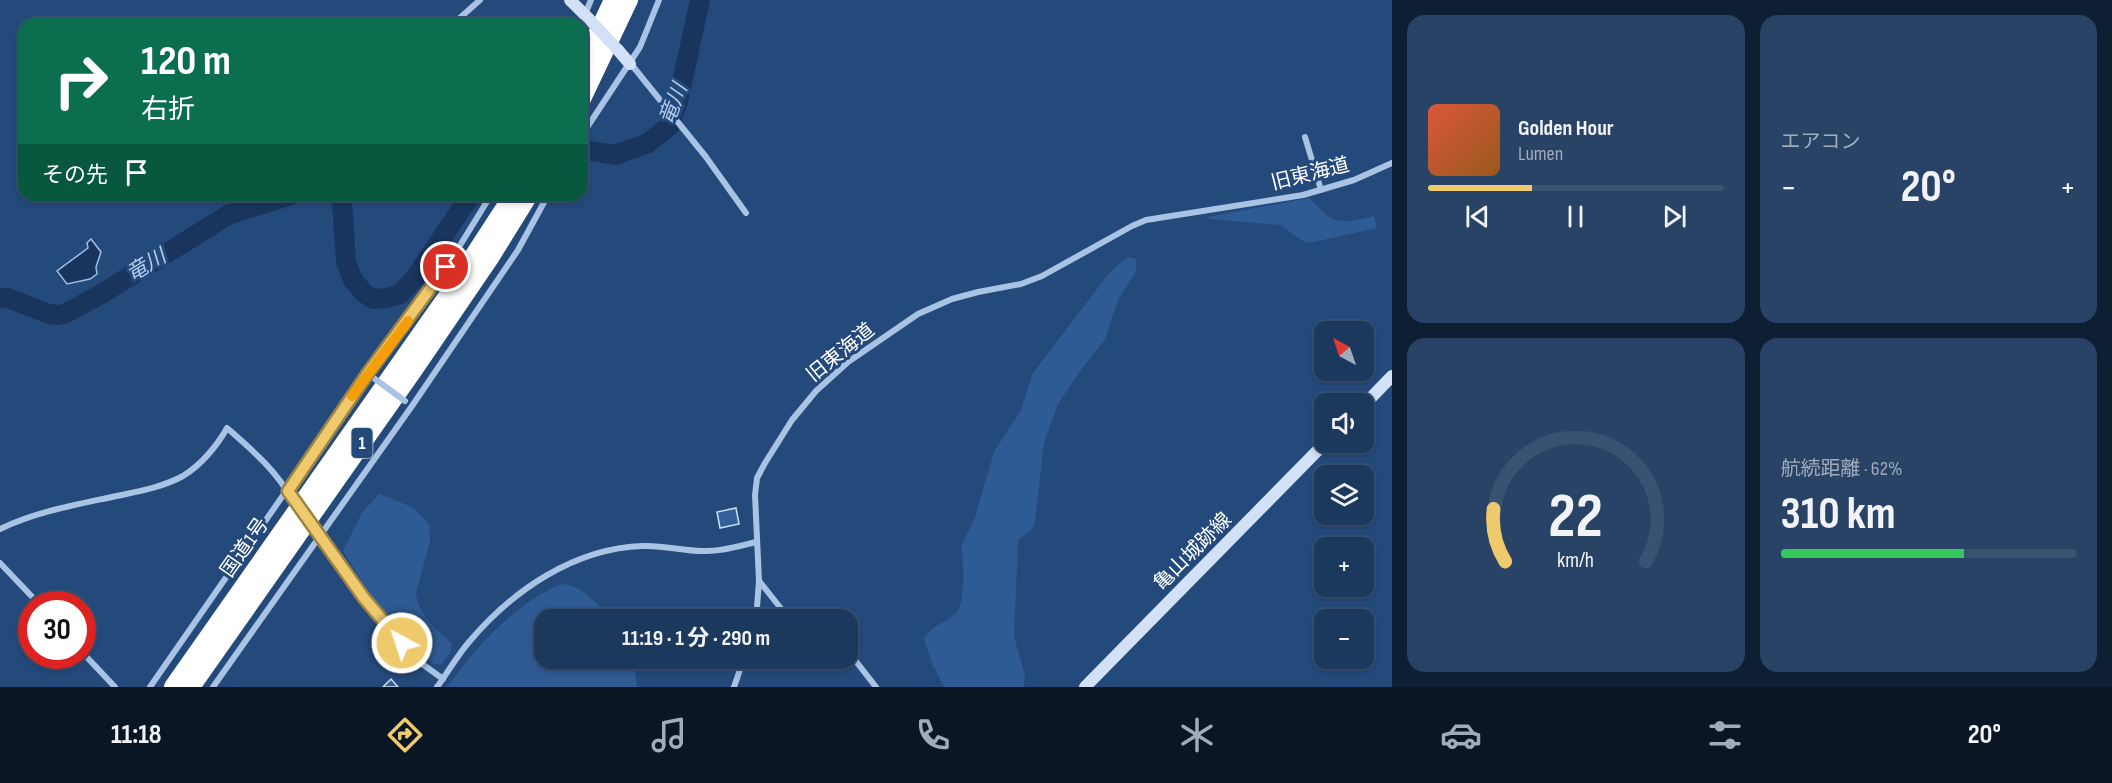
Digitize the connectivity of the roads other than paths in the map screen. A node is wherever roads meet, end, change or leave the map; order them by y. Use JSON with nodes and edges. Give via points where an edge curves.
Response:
{"nodes":[{"id":1,"x":480,"y":0,"type":"edge"},
{"id":2,"x":570,"y":0,"type":"edge"},
{"id":3,"x":591,"y":0,"type":"edge"},
{"id":4,"x":659,"y":0,"type":"edge"},
{"id":5,"x":625,"y":2,"type":"edge"},
{"id":6,"x":460,"y":18,"type":"edge"},
{"id":7,"x":584,"y":18,"type":"edge"},
{"id":8,"x":585,"y":18,"type":"edge"},
{"id":9,"x":588,"y":22,"type":"edge"},
{"id":10,"x":588,"y":57,"type":"edge"},
{"id":11,"x":630,"y":64,"type":"junction"},
{"id":12,"x":588,"y":85,"type":"edge"},
{"id":13,"x":588,"y":125,"type":"edge"},
{"id":14,"x":1305,"y":137,"type":"dead end"},
{"id":15,"x":1392,"y":163,"type":"edge"},
{"id":16,"x":1321,"y":190,"type":"junction"},
{"id":17,"x":487,"y":201,"type":"edge"},
{"id":18,"x":509,"y":201,"type":"edge"},
{"id":19,"x":525,"y":201,"type":"edge"},
{"id":20,"x":545,"y":201,"type":"edge"},
{"id":21,"x":746,"y":213,"type":"dead end"},
{"id":22,"x":368,"y":373,"type":"junction"},
{"id":23,"x":1392,"y":376,"type":"edge"},
{"id":24,"x":1374,"y":395,"type":"edge"},
{"id":25,"x":412,"y":406,"type":"junction"},
{"id":26,"x":1315,"y":453,"type":"edge"},
{"id":27,"x":288,"y":491,"type":"junction"},
{"id":28,"x":0,"y":529,"type":"edge"},
{"id":29,"x":318,"y":532,"type":"junction"},
{"id":30,"x":756,"y":542,"type":"junction"},
{"id":31,"x":0,"y":563,"type":"edge"},
{"id":32,"x":759,"y":581,"type":"junction"},
{"id":33,"x":27,"y":591,"type":"edge"},
{"id":34,"x":757,"y":609,"type":"edge"},
{"id":35,"x":781,"y":609,"type":"edge"},
{"id":36,"x":858,"y":664,"type":"edge"},
{"id":37,"x":96,"y":667,"type":"edge"},
{"id":38,"x":740,"y":669,"type":"edge"},
{"id":39,"x":443,"y":679,"type":"junction"},
{"id":40,"x":115,"y":687,"type":"edge"},
{"id":41,"x":150,"y":687,"type":"edge"},
{"id":42,"x":173,"y":687,"type":"edge"},
{"id":43,"x":191,"y":687,"type":"edge"},
{"id":44,"x":213,"y":687,"type":"edge"},
{"id":45,"x":437,"y":687,"type":"edge"},
{"id":46,"x":734,"y":687,"type":"edge"},
{"id":47,"x":876,"y":687,"type":"edge"},
{"id":48,"x":1085,"y":687,"type":"edge"}],
"edges":[{"from":1,"to":6,"type":"street"},
{"from":2,"to":7,"type":"main road"},
{"from":3,"to":8,"type":"street"},
{"from":4,"to":11,"type":"street"},
{"from":5,"to":10,"type":"highway"},
{"from":5,"to":12,"type":"highway"},
{"from":9,"to":11,"type":"main road","bridge":true},
{"from":11,"to":13,"type":"street"},
{"from":11,"to":21,"type":"street"},
{"from":14,"to":16,"type":"street"},
{"from":15,"to":16,"type":"street","name":"旧東海道"},
{"from":16,"to":30,"type":"street","name":"旧東海道","via":[[1146,220],[1042,276],[952,299],[918,314],[848,362],[792,420],[757,478]]},
{"from":17,"to":22,"type":"street","via":[[442,273]]},
{"from":18,"to":42,"type":"highway","name":"国道1号","number":"1","via":[[402,363]]},
{"from":19,"to":43,"type":"highway","name":"国道1号","number":"1","via":[[432,343]]},
{"from":20,"to":25,"type":"street","via":[[519,250]]},
{"from":22,"to":25,"type":"street","bridge":true},
{"from":22,"to":27,"type":"street"},
{"from":23,"to":24,"type":"main road"},
{"from":25,"to":29,"type":"street"},
{"from":26,"to":48,"type":"main road","name":"亀山城跡線"},
{"from":27,"to":28,"type":"street","via":[[227,428],[199,463],[176,479],[51,511]]},
{"from":27,"to":29,"type":"street","bridge":true},
{"from":27,"to":41,"type":"street"},
{"from":29,"to":39,"type":"street","via":[[364,598],[407,650]]},
{"from":29,"to":44,"type":"street"},
{"from":30,"to":32,"type":"street","name":"旧東海道"},
{"from":30,"to":39,"type":"street","via":[[702,551],[627,547],[578,558],[548,574],[489,621]]},
{"from":31,"to":33,"type":"street"},
{"from":32,"to":34,"type":"street","name":"旧東海道"},
{"from":32,"to":35,"type":"street"},
{"from":36,"to":47,"type":"street"},
{"from":37,"to":40,"type":"street"},
{"from":38,"to":46,"type":"street"},
{"from":39,"to":45,"type":"street"}]}
